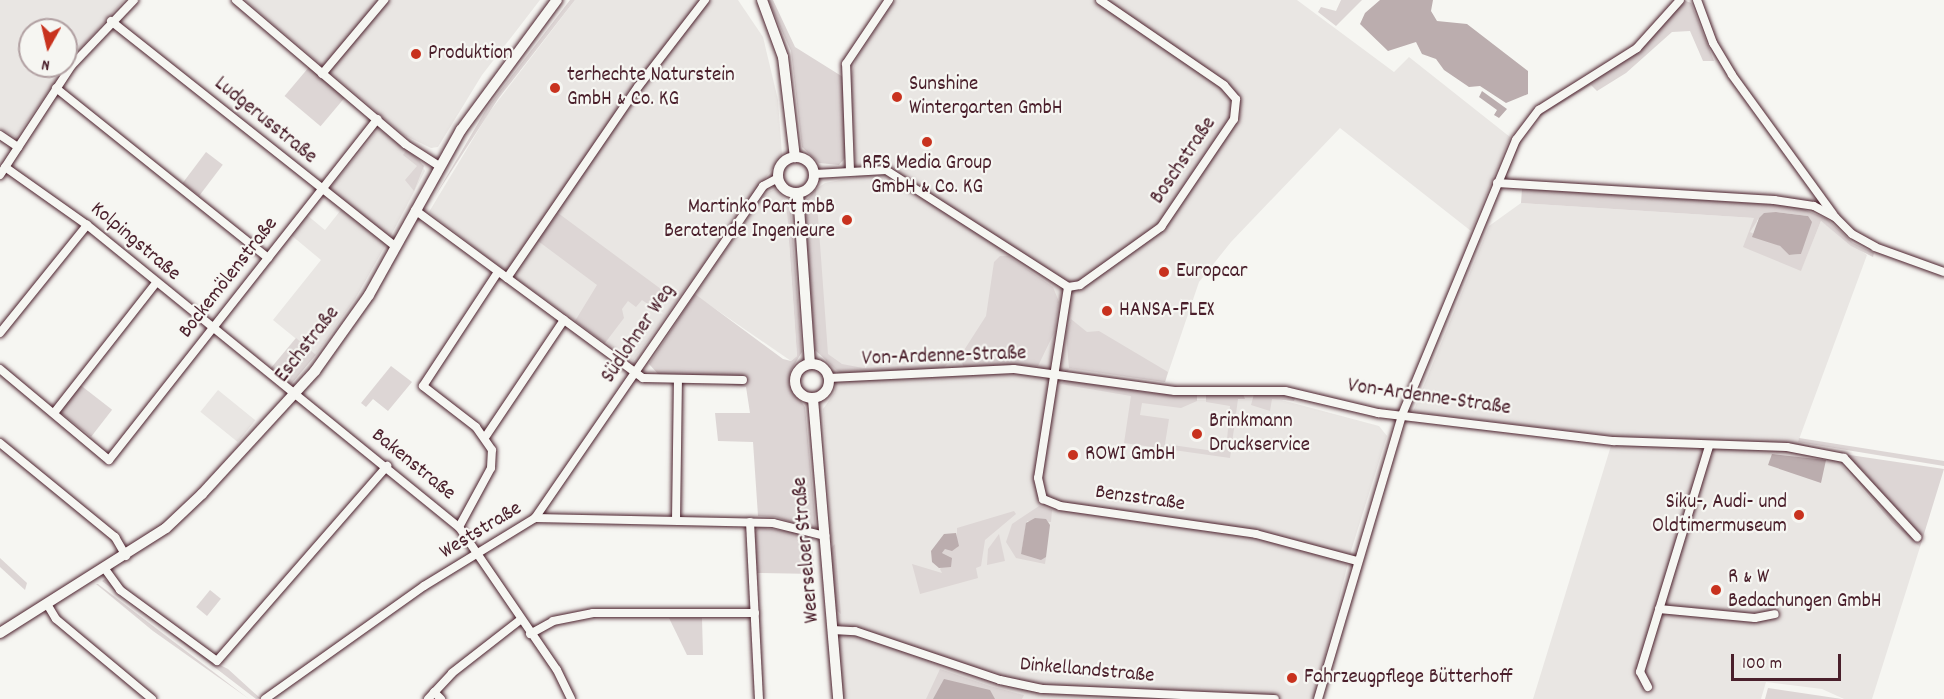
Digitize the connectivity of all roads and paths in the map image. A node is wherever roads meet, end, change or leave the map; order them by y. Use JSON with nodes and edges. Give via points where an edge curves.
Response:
{"nodes":[{"id":1,"x":134,"y":0,"type":"edge"},
{"id":2,"x":236,"y":0,"type":"edge"},
{"id":3,"x":384,"y":0,"type":"edge"},
{"id":4,"x":557,"y":0,"type":"edge"},
{"id":5,"x":705,"y":0,"type":"edge"},
{"id":6,"x":762,"y":0,"type":"edge"},
{"id":7,"x":889,"y":0,"type":"edge"},
{"id":8,"x":1100,"y":0,"type":"edge"},
{"id":9,"x":1680,"y":0,"type":"edge"},
{"id":10,"x":1697,"y":0,"type":"edge"},
{"id":11,"x":111,"y":21,"type":"junction"},
{"id":12,"x":322,"y":74,"type":"junction"},
{"id":13,"x":56,"y":88,"type":"junction"},
{"id":14,"x":377,"y":119,"type":"junction"},
{"id":15,"x":0,"y":135,"type":"edge"},
{"id":16,"x":18,"y":147,"type":"junction"},
{"id":17,"x":795,"y":157,"type":"junction"},
{"id":18,"x":439,"y":166,"type":"junction"},
{"id":19,"x":3,"y":171,"type":"edge"},
{"id":20,"x":850,"y":171,"type":"junction"},
{"id":21,"x":814,"y":174,"type":"junction"},
{"id":22,"x":778,"y":178,"type":"junction"},
{"id":23,"x":1497,"y":183,"type":"junction"},
{"id":24,"x":321,"y":189,"type":"junction"},
{"id":25,"x":798,"y":193,"type":"junction"},
{"id":26,"x":416,"y":210,"type":"junction"},
{"id":27,"x":1836,"y":217,"type":"junction"},
{"id":28,"x":87,"y":225,"type":"junction"},
{"id":29,"x":396,"y":247,"type":"junction"},
{"id":30,"x":268,"y":258,"type":"junction"},
{"id":31,"x":498,"y":272,"type":"junction"},
{"id":32,"x":1944,"y":272,"type":"edge"},
{"id":33,"x":507,"y":278,"type":"junction"},
{"id":34,"x":156,"y":283,"type":"junction"},
{"id":35,"x":1068,"y":287,"type":"junction"},
{"id":36,"x":564,"y":320,"type":"junction"},
{"id":37,"x":212,"y":330,"type":"junction"},
{"id":38,"x":0,"y":333,"type":"edge"},
{"id":39,"x":810,"y":364,"type":"junction"},
{"id":40,"x":0,"y":369,"type":"edge"},
{"id":41,"x":634,"y":372,"type":"junction"},
{"id":42,"x":1052,"y":374,"type":"junction"},
{"id":43,"x":829,"y":378,"type":"junction"},
{"id":44,"x":678,"y":379,"type":"junction"},
{"id":45,"x":743,"y":380,"type":"dead end"},
{"id":46,"x":295,"y":395,"type":"junction"},
{"id":47,"x":813,"y":399,"type":"junction"},
{"id":48,"x":54,"y":414,"type":"junction"},
{"id":49,"x":1402,"y":415,"type":"junction"},
{"id":50,"x":486,"y":436,"type":"junction"},
{"id":51,"x":0,"y":443,"type":"edge"},
{"id":52,"x":1709,"y":446,"type":"junction"},
{"id":53,"x":387,"y":466,"type":"junction"},
{"id":54,"x":535,"y":518,"type":"junction"},
{"id":55,"x":676,"y":520,"type":"junction"},
{"id":56,"x":750,"y":522,"type":"junction"},
{"id":57,"x":459,"y":527,"type":"junction"},
{"id":58,"x":825,"y":536,"type":"junction"},
{"id":59,"x":1917,"y":537,"type":"dead end"},
{"id":60,"x":477,"y":554,"type":"junction"},
{"id":61,"x":126,"y":556,"type":"junction"},
{"id":62,"x":1357,"y":561,"type":"junction"},
{"id":63,"x":105,"y":569,"type":"junction"},
{"id":64,"x":47,"y":604,"type":"junction"},
{"id":65,"x":1659,"y":609,"type":"junction"},
{"id":66,"x":755,"y":613,"type":"junction"},
{"id":67,"x":1775,"y":614,"type":"dead end"},
{"id":68,"x":520,"y":620,"type":"junction"},
{"id":69,"x":833,"y":630,"type":"junction"},
{"id":70,"x":0,"y":633,"type":"edge"},
{"id":71,"x":530,"y":634,"type":"junction"},
{"id":72,"x":1648,"y":687,"type":"dead end"},
{"id":73,"x":431,"y":696,"type":"edge"},
{"id":74,"x":152,"y":699,"type":"edge"},
{"id":75,"x":265,"y":699,"type":"edge"},
{"id":76,"x":441,"y":699,"type":"edge"},
{"id":77,"x":571,"y":699,"type":"edge"},
{"id":78,"x":759,"y":699,"type":"edge"},
{"id":79,"x":838,"y":699,"type":"edge"},
{"id":80,"x":1275,"y":699,"type":"edge"},
{"id":81,"x":1318,"y":699,"type":"edge"}],
"edges":[{"from":1,"to":11,"type":"street"},
{"from":2,"to":12,"type":"street"},
{"from":3,"to":12,"type":"street"},
{"from":4,"to":18,"type":"street","name":"Eschstraße","via":[[479,102]]},
{"from":5,"to":33,"type":"street","via":[[638,87]]},
{"from":6,"to":17,"type":"street","via":[[783,57]]},
{"from":7,"to":20,"type":"street","via":[[846,64]]},
{"from":8,"to":35,"type":"street","name":"Boschstraße","via":[[1224,85],[1236,99],[1234,119],[1161,227],[1117,262],[1080,285]]},
{"from":9,"to":23,"type":"street","via":[[1628,56],[1539,110],[1522,130]]},
{"from":10,"to":27,"type":"street","via":[[1722,59]]},
{"from":11,"to":13,"type":"street"},
{"from":11,"to":24,"type":"street","name":"Ludgerusstraße"},
{"from":12,"to":14,"type":"street"},
{"from":13,"to":16,"type":"street"},
{"from":13,"to":30,"type":"street"},
{"from":14,"to":18,"type":"street"},
{"from":14,"to":24,"type":"street","name":"Bockemölenstraße"},
{"from":15,"to":16,"type":"street"},
{"from":16,"to":19,"type":"street"},
{"from":17,"to":21,"type":"street","via":[[806,159]]},
{"from":17,"to":22,"type":"street","via":[[784,161]]},
{"from":18,"to":26,"type":"street","name":"Eschstraße"},
{"from":19,"to":28,"type":"street","name":"Kolpingstraße"},
{"from":20,"to":21,"type":"street"},
{"from":20,"to":35,"type":"street","via":[[886,170]]},
{"from":21,"to":25,"type":"street","via":[[810,187]]},
{"from":22,"to":25,"type":"street","via":[[785,190]]},
{"from":22,"to":41,"type":"street","name":"Südlohner Weg","via":[[763,186]]},
{"from":23,"to":27,"type":"street","via":[[1774,200],[1814,206]]},
{"from":23,"to":49,"type":"street"},
{"from":24,"to":29,"type":"street","name":"Ludgerusstraße"},
{"from":24,"to":30,"type":"street","name":"Bockemölenstraße"},
{"from":25,"to":39,"type":"street"},
{"from":26,"to":29,"type":"street","name":"Eschstraße"},
{"from":26,"to":31,"type":"street"},
{"from":27,"to":32,"type":"street","via":[[1852,234],[1875,247]]},
{"from":28,"to":34,"type":"street","name":"Kolpingstraße"},
{"from":28,"to":38,"type":"street"},
{"from":29,"to":46,"type":"street","name":"Eschstraße","via":[[345,332]]},
{"from":30,"to":37,"type":"street","name":"Bockemölenstraße"},
{"from":31,"to":33,"type":"street"},
{"from":31,"to":50,"type":"street","via":[[423,386]]},
{"from":33,"to":36,"type":"street"},
{"from":34,"to":37,"type":"street","name":"Kolpingstraße"},
{"from":34,"to":48,"type":"street"},
{"from":35,"to":42,"type":"street"},
{"from":36,"to":41,"type":"street"},
{"from":36,"to":50,"type":"street"},
{"from":37,"to":46,"type":"street","name":"Kolpingstraße"},
{"from":37,"to":48,"type":"street","name":"Bockemölenstraße","via":[[109,460]]},
{"from":39,"to":43,"type":"street","via":[[820,366]]},
{"from":39,"to":47,"type":"street","via":[[797,373],[795,383],[803,396]]},
{"from":40,"to":48,"type":"street"},
{"from":41,"to":44,"type":"street","via":[[643,378]]},
{"from":41,"to":54,"type":"street","name":"Südlohner Weg"},
{"from":42,"to":43,"type":"street","name":"Von-Ardenne-Straße","via":[[1014,369]]},
{"from":42,"to":49,"type":"street","name":"Von-Ardenne-Straße","via":[[1175,391],[1285,391],[1357,409]]},
{"from":42,"to":62,"type":"street","name":"Benzstraße","via":[[1038,478],[1040,495],[1045,501],[1256,534]]},
{"from":43,"to":47,"type":"street","via":[[828,389]]},
{"from":44,"to":45,"type":"street"},
{"from":44,"to":55,"type":"street"},
{"from":46,"to":53,"type":"street","name":"Bakenstraße"},
{"from":46,"to":61,"type":"street","name":"Eschstraße","via":[[189,508]]},
{"from":47,"to":58,"type":"street","name":"Weerseloer Straße"},
{"from":49,"to":52,"type":"street","name":"Von-Ardenne-Straße","via":[[1614,441]]},
{"from":49,"to":62,"type":"street"},
{"from":50,"to":57,"type":"street","via":[[494,459]]},
{"from":51,"to":61,"type":"street","via":[[115,537]]},
{"from":52,"to":59,"type":"street","name":"Von-Ardenne-Straße","via":[[1787,447],[1844,458]]},
{"from":52,"to":65,"type":"street"},
{"from":53,"to":57,"type":"street","name":"Bakenstraße"},
{"from":53,"to":63,"type":"street","via":[[217,661],[120,590]]},
{"from":54,"to":55,"type":"street","name":"Weststraße"},
{"from":54,"to":60,"type":"street","name":"Weststraße"},
{"from":55,"to":56,"type":"street","name":"Weststraße"},
{"from":56,"to":58,"type":"street","name":"Weststraße","via":[[794,526]]},
{"from":56,"to":66,"type":"street"},
{"from":57,"to":60,"type":"street","name":"Bakenstraße"},
{"from":58,"to":69,"type":"street","name":"Weerseloer Straße"},
{"from":60,"to":68,"type":"street","name":"Bakenstraße"},
{"from":60,"to":75,"type":"street","name":"Weststraße"},
{"from":61,"to":63,"type":"street","name":"Eschstraße"},
{"from":62,"to":81,"type":"street"},
{"from":63,"to":64,"type":"street","name":"Eschstraße"},
{"from":64,"to":70,"type":"street","name":"Eschstraße"},
{"from":64,"to":74,"type":"street","via":[[56,619]]},
{"from":65,"to":67,"type":"street","via":[[1755,618]]},
{"from":65,"to":72,"type":"street","via":[[1640,672]]},
{"from":66,"to":71,"type":"street","via":[[593,613],[553,621]]},
{"from":66,"to":78,"type":"street"},
{"from":68,"to":71,"type":"street","name":"Bakenstraße"},
{"from":68,"to":73,"type":"street"},
{"from":69,"to":79,"type":"street","name":"Weerseloer Straße"},
{"from":69,"to":80,"type":"street","name":"Dinkellandstraße","via":[[855,631],[1000,680],[1042,689]]},
{"from":71,"to":77,"type":"street","name":"Bakenstraße","via":[[557,670]]},
{"from":73,"to":76,"type":"street"}]}
